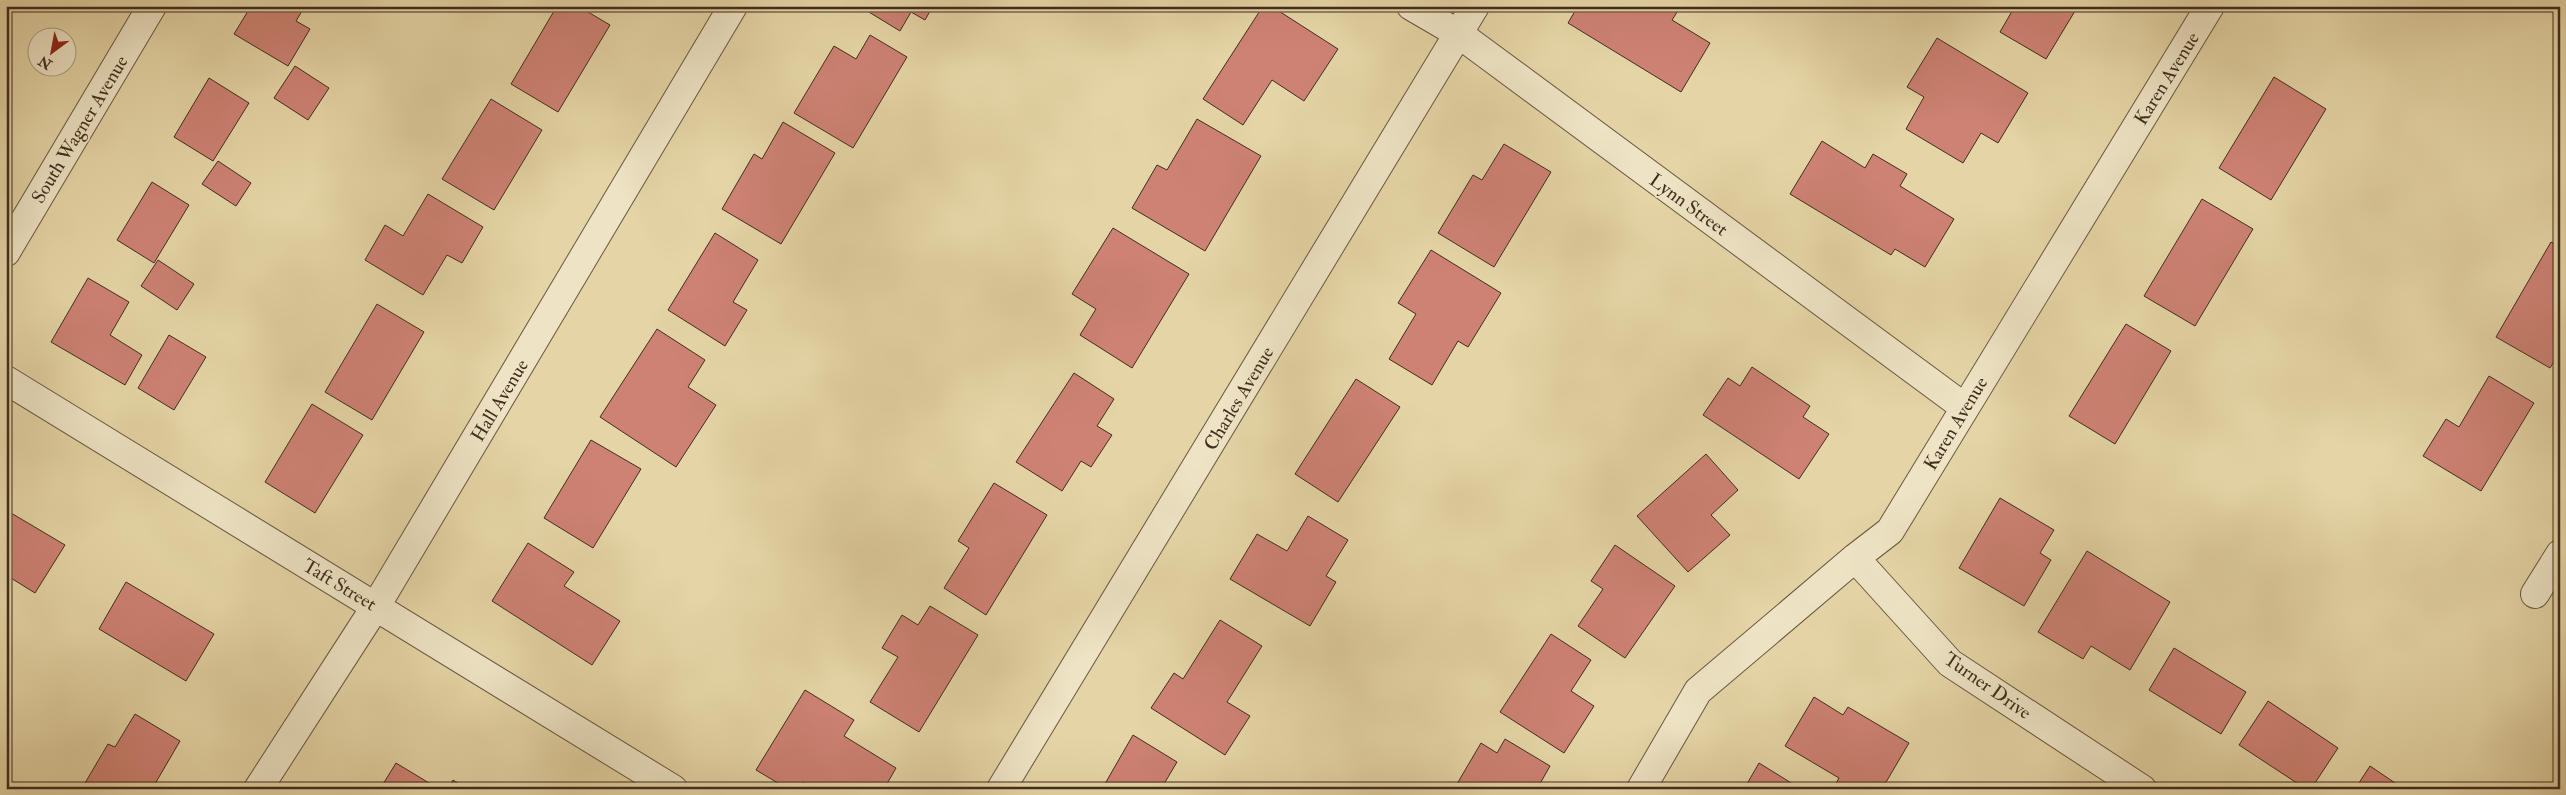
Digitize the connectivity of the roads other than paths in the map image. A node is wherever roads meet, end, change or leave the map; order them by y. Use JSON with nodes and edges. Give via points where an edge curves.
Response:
{"nodes":[{"id":1,"x":152,"y":6,"type":"edge"},
{"id":2,"x":733,"y":6,"type":"edge"},
{"id":3,"x":1411,"y":6,"type":"edge"},
{"id":4,"x":1475,"y":6,"type":"edge"},
{"id":5,"x":2210,"y":6,"type":"edge"},
{"id":6,"x":1458,"y":34,"type":"junction"},
{"id":7,"x":6,"y":252,"type":"edge"},
{"id":8,"x":6,"y":380,"type":"edge"},
{"id":9,"x":1964,"y":407,"type":"junction"},
{"id":10,"x":2560,"y":554,"type":"edge"},
{"id":11,"x":1855,"y":558,"type":"junction"},
{"id":12,"x":2535,"y":594,"type":"dead end"},
{"id":13,"x":376,"y":606,"type":"junction"},
{"id":14,"x":258,"y":789,"type":"edge"},
{"id":15,"x":673,"y":789,"type":"edge"},
{"id":16,"x":1001,"y":789,"type":"edge"},
{"id":17,"x":1641,"y":789,"type":"edge"},
{"id":18,"x":2142,"y":789,"type":"edge"}],
"edges":[{"from":1,"to":7,"type":"street","name":"South Wagner Avenue"},
{"from":2,"to":13,"type":"street","name":"Hall Avenue"},
{"from":3,"to":6,"type":"street","name":"Lynn Street"},
{"from":4,"to":6,"type":"street","name":"Charles Avenue"},
{"from":5,"to":9,"type":"street","name":"Karen Avenue"},
{"from":6,"to":9,"type":"street","name":"Lynn Street"},
{"from":6,"to":16,"type":"street","name":"Charles Avenue"},
{"from":8,"to":13,"type":"street","name":"Taft Street"},
{"from":9,"to":11,"type":"street","name":"Karen Avenue","via":[[1890,531]]},
{"from":10,"to":12,"type":"street"},
{"from":11,"to":17,"type":"street","name":"Karen Avenue","via":[[1698,691]]},
{"from":11,"to":18,"type":"street","name":"Turner Drive","via":[[1950,663]]},
{"from":13,"to":14,"type":"street","name":"Hall Avenue"},
{"from":13,"to":15,"type":"street","name":"Taft Street"}]}
